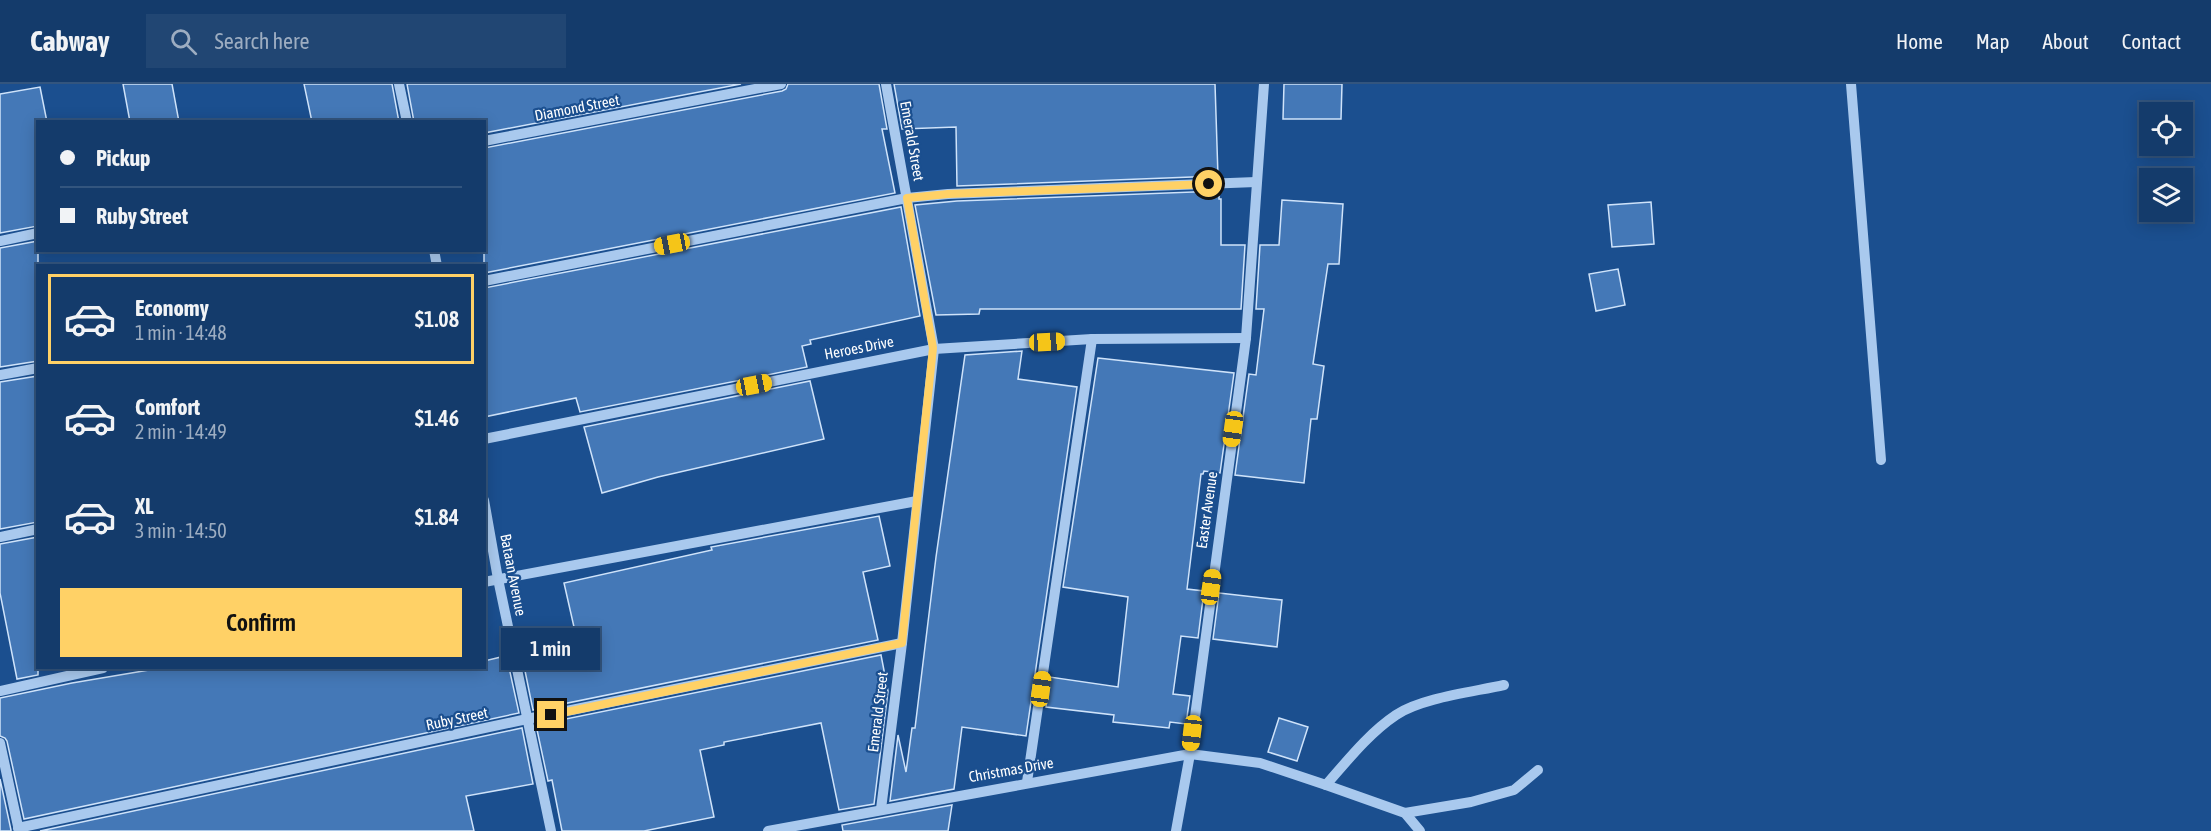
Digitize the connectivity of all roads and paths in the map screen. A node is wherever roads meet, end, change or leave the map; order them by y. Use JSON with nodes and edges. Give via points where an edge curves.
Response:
{"nodes":[{"id":1,"x":399,"y":84,"type":"edge"},
{"id":2,"x":781,"y":84,"type":"edge"},
{"id":3,"x":886,"y":84,"type":"edge"},
{"id":4,"x":1264,"y":84,"type":"edge"},
{"id":5,"x":1851,"y":84,"type":"edge"},
{"id":6,"x":407,"y":120,"type":"edge"},
{"id":7,"x":486,"y":141,"type":"edge"},
{"id":8,"x":1256,"y":182,"type":"junction"},
{"id":9,"x":907,"y":198,"type":"junction"},
{"id":10,"x":36,"y":233,"type":"edge"},
{"id":11,"x":0,"y":241,"type":"edge"},
{"id":12,"x":486,"y":281,"type":"edge"},
{"id":13,"x":1246,"y":338,"type":"junction"},
{"id":14,"x":1092,"y":339,"type":"junction"},
{"id":15,"x":933,"y":348,"type":"junction"},
{"id":16,"x":36,"y":368,"type":"edge"},
{"id":17,"x":0,"y":375,"type":"edge"},
{"id":18,"x":486,"y":439,"type":"edge"},
{"id":19,"x":1881,"y":460,"type":"dead end"},
{"id":20,"x":917,"y":501,"type":"junction"},
{"id":21,"x":486,"y":511,"type":"edge"},
{"id":22,"x":36,"y":529,"type":"edge"},
{"id":23,"x":0,"y":537,"type":"edge"},
{"id":24,"x":498,"y":579,"type":"junction"},
{"id":25,"x":486,"y":582,"type":"edge"},
{"id":26,"x":902,"y":643,"type":"junction"},
{"id":27,"x":99,"y":669,"type":"edge"},
{"id":28,"x":1504,"y":685,"type":"dead end"},
{"id":29,"x":0,"y":691,"type":"edge"},
{"id":30,"x":527,"y":720,"type":"junction"},
{"id":31,"x":0,"y":743,"type":"edge"},
{"id":32,"x":1190,"y":754,"type":"junction"},
{"id":33,"x":1538,"y":770,"type":"dead end"},
{"id":34,"x":1027,"y":782,"type":"junction"},
{"id":35,"x":1326,"y":785,"type":"junction"},
{"id":36,"x":881,"y":809,"type":"junction"},
{"id":37,"x":1405,"y":813,"type":"junction"},
{"id":38,"x":18,"y":829,"type":"edge"},
{"id":39,"x":551,"y":831,"type":"edge"},
{"id":40,"x":768,"y":831,"type":"edge"},
{"id":41,"x":1176,"y":831,"type":"edge"},
{"id":42,"x":1420,"y":831,"type":"edge"}],
"edges":[{"from":1,"to":6,"type":"street"},
{"from":2,"to":7,"type":"street","name":"Diamond Street"},
{"from":3,"to":9,"type":"street","name":"Emerald Street"},
{"from":4,"to":8,"type":"street","name":"Easter Avenue"},
{"from":5,"to":19,"type":"street"},
{"from":8,"to":9,"type":"street"},
{"from":8,"to":13,"type":"street","name":"Easter Avenue"},
{"from":9,"to":12,"type":"street"},
{"from":9,"to":15,"type":"street","name":"Emerald Street"},
{"from":10,"to":11,"type":"street"},
{"from":13,"to":14,"type":"street","name":"Heroes Drive"},
{"from":13,"to":32,"type":"street","name":"Easter Avenue"},
{"from":14,"to":15,"type":"street","name":"Heroes Drive"},
{"from":14,"to":34,"type":"street"},
{"from":15,"to":18,"type":"street","name":"Heroes Drive"},
{"from":15,"to":20,"type":"street","name":"Emerald Street"},
{"from":16,"to":17,"type":"street"},
{"from":20,"to":24,"type":"street"},
{"from":20,"to":26,"type":"street","name":"Emerald Street"},
{"from":21,"to":24,"type":"street","name":"Bataan Avenue"},
{"from":22,"to":23,"type":"street"},
{"from":24,"to":25,"type":"street"},
{"from":24,"to":30,"type":"street","name":"Bataan Avenue"},
{"from":26,"to":30,"type":"street","name":"Ruby Street"},
{"from":26,"to":36,"type":"street","name":"Emerald Street"},
{"from":27,"to":29,"type":"street"},
{"from":28,"to":35,"type":"street","via":[[1418,705],[1396,715]]},
{"from":30,"to":38,"type":"street","name":"Ruby Street"},
{"from":30,"to":39,"type":"street","name":"Bataan Avenue"},
{"from":31,"to":38,"type":"street"},
{"from":32,"to":34,"type":"street","name":"Christmas Drive"},
{"from":32,"to":35,"type":"street","name":"Christmas Drive","via":[[1260,763]]},
{"from":32,"to":41,"type":"street","name":"Easter Avenue"},
{"from":33,"to":37,"type":"street","via":[[1515,790]]},
{"from":34,"to":36,"type":"street","name":"Christmas Drive"},
{"from":35,"to":37,"type":"street","name":"Christmas Drive"},
{"from":36,"to":40,"type":"street","name":"Christmas Drive"},
{"from":37,"to":42,"type":"street"}]}
